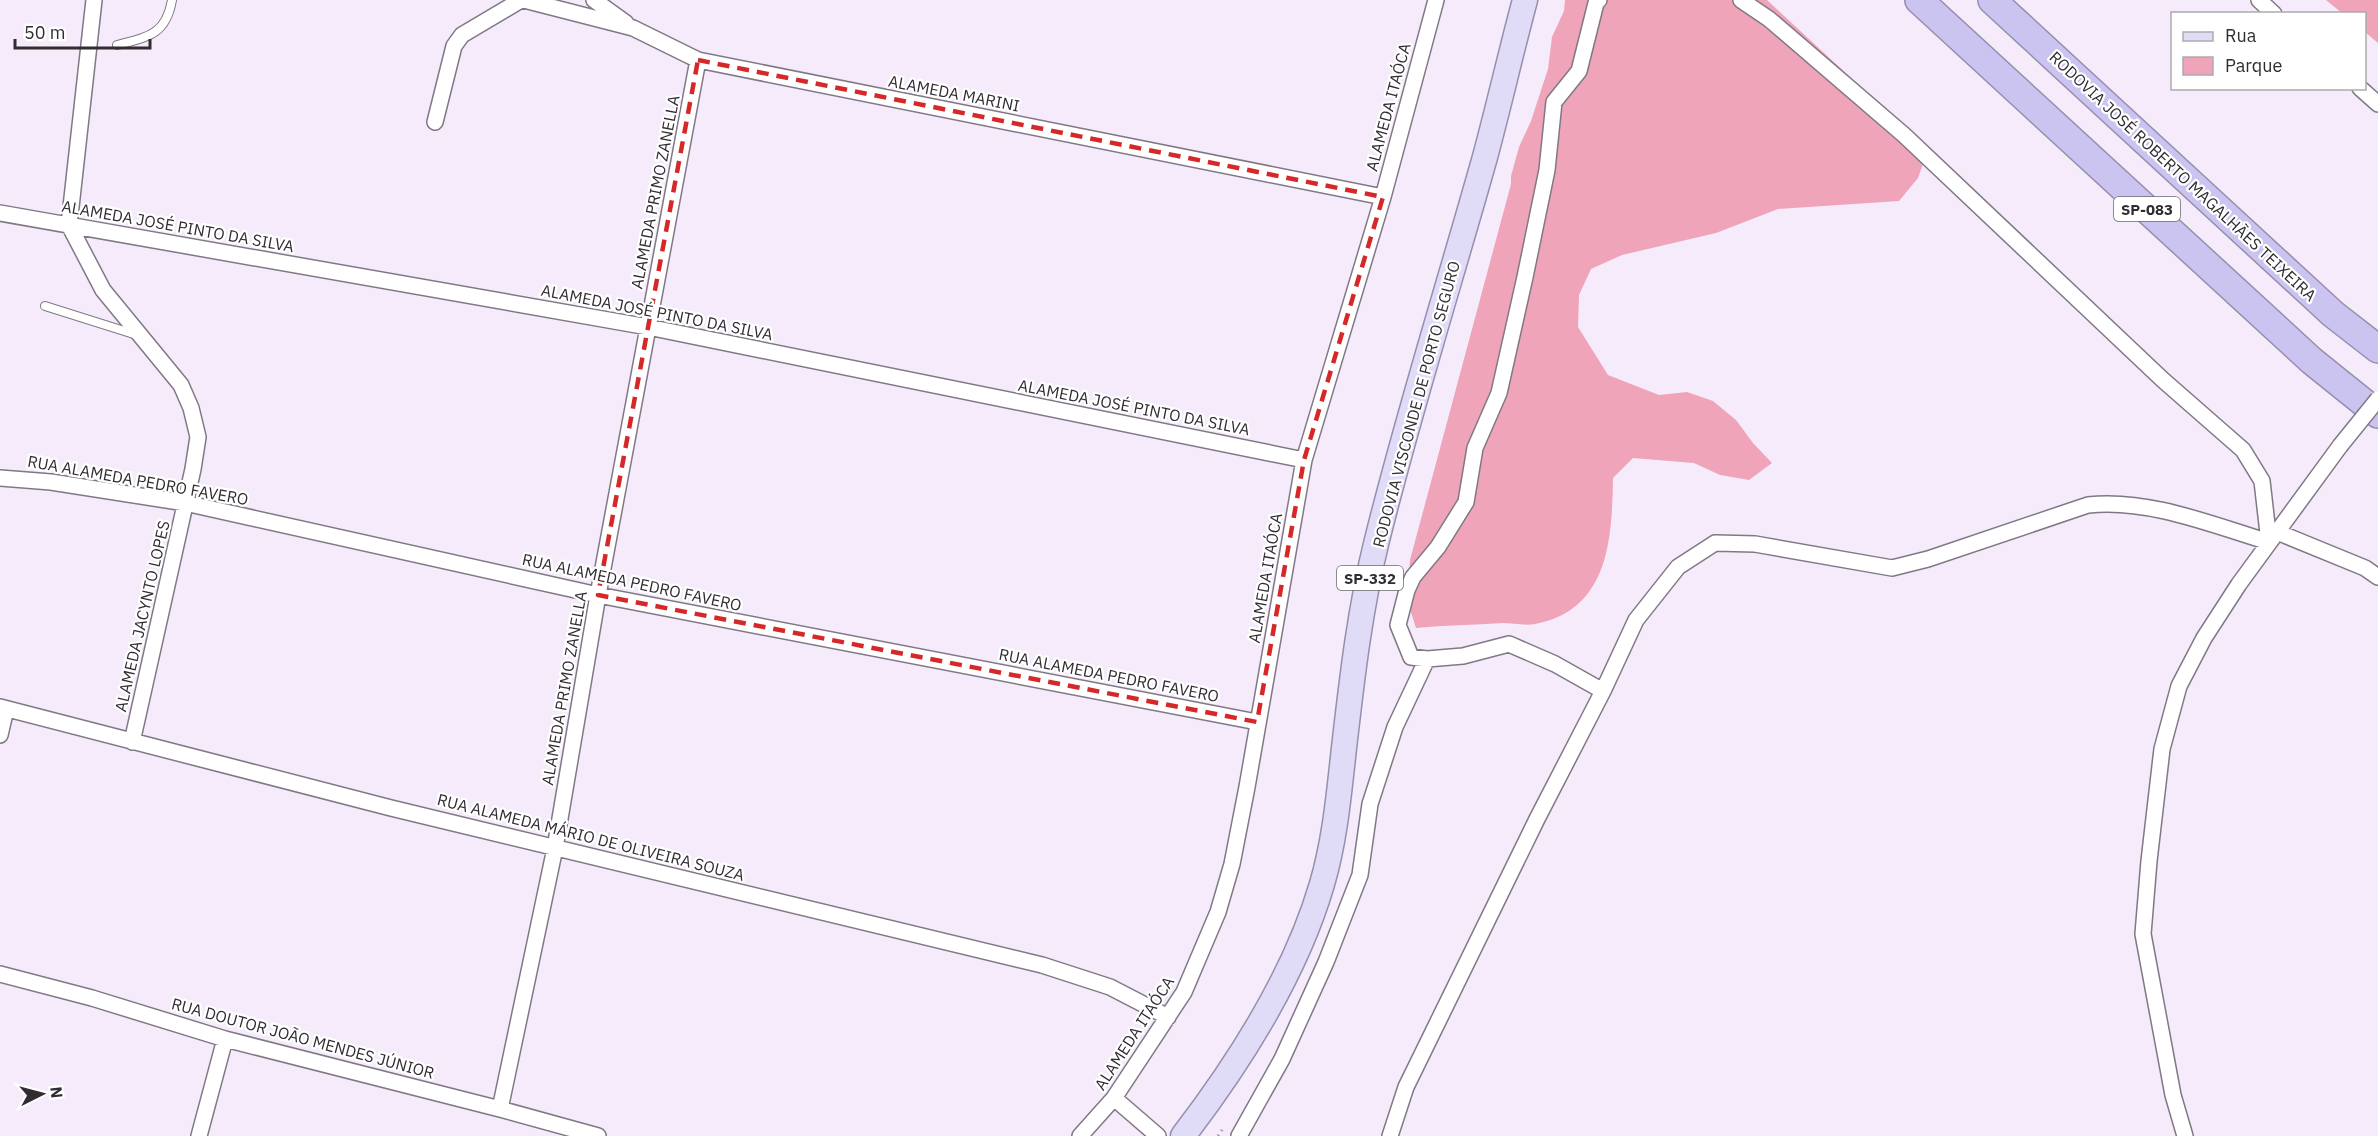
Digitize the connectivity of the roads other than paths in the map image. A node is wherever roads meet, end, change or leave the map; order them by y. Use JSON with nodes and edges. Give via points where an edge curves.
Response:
{"nodes":[{"id":1,"x":94,"y":0,"type":"edge"},
{"id":2,"x":172,"y":0,"type":"edge"},
{"id":3,"x":522,"y":0,"type":"edge"},
{"id":4,"x":594,"y":0,"type":"edge"},
{"id":5,"x":1436,"y":0,"type":"edge"},
{"id":6,"x":1525,"y":0,"type":"edge"},
{"id":7,"x":1599,"y":0,"type":"edge"},
{"id":8,"x":1741,"y":0,"type":"edge"},
{"id":9,"x":1918,"y":0,"type":"edge"},
{"id":10,"x":1992,"y":0,"type":"edge"},
{"id":11,"x":2259,"y":0,"type":"edge"},
{"id":12,"x":2272,"y":12,"type":"edge"},
{"id":13,"x":633,"y":28,"type":"junction"},
{"id":14,"x":117,"y":45,"type":"dead end"},
{"id":15,"x":698,"y":60,"type":"junction"},
{"id":16,"x":2362,"y":90,"type":"edge"},
{"id":17,"x":2378,"y":104,"type":"edge"},
{"id":18,"x":435,"y":122,"type":"dead end"},
{"id":19,"x":1383,"y":197,"type":"junction"},
{"id":20,"x":0,"y":213,"type":"edge"},
{"id":21,"x":69,"y":225,"type":"junction"},
{"id":22,"x":45,"y":306,"type":"dead end"},
{"id":23,"x":648,"y":327,"type":"junction"},
{"id":24,"x":138,"y":336,"type":"junction"},
{"id":25,"x":2378,"y":350,"type":"edge"},
{"id":26,"x":2378,"y":399,"type":"edge"},
{"id":27,"x":2378,"y":414,"type":"edge"},
{"id":28,"x":1304,"y":460,"type":"junction"},
{"id":29,"x":0,"y":478,"type":"edge"},
{"id":30,"x":185,"y":503,"type":"junction"},
{"id":31,"x":2273,"y":537,"type":"junction"},
{"id":32,"x":2378,"y":577,"type":"edge"},
{"id":33,"x":598,"y":595,"type":"junction"},
{"id":34,"x":1426,"y":659,"type":"junction"},
{"id":35,"x":1603,"y":692,"type":"junction"},
{"id":36,"x":3,"y":708,"type":"edge"},
{"id":37,"x":1257,"y":722,"type":"junction"},
{"id":38,"x":0,"y":735,"type":"edge"},
{"id":39,"x":132,"y":741,"type":"junction"},
{"id":40,"x":555,"y":848,"type":"junction"},
{"id":41,"x":0,"y":974,"type":"edge"},
{"id":42,"x":1168,"y":1017,"type":"junction"},
{"id":43,"x":225,"y":1039,"type":"junction"},
{"id":44,"x":1114,"y":1098,"type":"junction"},
{"id":45,"x":500,"y":1108,"type":"junction"},
{"id":46,"x":1089,"y":1134,"type":"edge"},
{"id":47,"x":199,"y":1136,"type":"edge"},
{"id":48,"x":598,"y":1136,"type":"edge"},
{"id":49,"x":1158,"y":1136,"type":"edge"},
{"id":50,"x":1183,"y":1136,"type":"edge"},
{"id":51,"x":1239,"y":1136,"type":"edge"},
{"id":52,"x":1390,"y":1136,"type":"edge"},
{"id":53,"x":2185,"y":1136,"type":"edge"}],
"edges":[{"from":1,"to":21,"type":"street"},
{"from":2,"to":14,"type":"lane","via":[[162,27],[148,37]]},
{"from":3,"to":13,"type":"street","name":"ALAMEDA MARINI"},
{"from":3,"to":18,"type":"street","via":[[462,35],[454,46]]},
{"from":4,"to":13,"type":"street"},
{"from":5,"to":19,"type":"street","name":"ALAMEDA ITAÓCA"},
{"from":6,"to":50,"type":"main road","name":"RODOVIA VISCONDE DE PORTO SEGURO","number":"SP-332","via":[[1377,542],[1353,668],[1323,883],[1270,1003],[1235,1064]]},
{"from":7,"to":34,"type":"street","via":[[1579,71],[1554,102],[1547,170],[1525,277],[1499,393],[1475,448],[1466,502],[1413,577],[1398,625],[1411,657]]},
{"from":8,"to":31,"type":"street","via":[[1769,19],[1904,135],[2163,380],[2243,450],[2262,481]]},
{"from":9,"to":27,"type":"highway","number":"SP-083","via":[[2312,360]]},
{"from":10,"to":25,"type":"highway","name":"RODOVIA JOSÉ ROBERTO MAGALHÃES TEIXEIRA","number":"SP-083","via":[[2333,314]]},
{"from":11,"to":12,"type":"street"},
{"from":13,"to":15,"type":"street","name":"ALAMEDA MARINI"},
{"from":15,"to":19,"type":"street","name":"ALAMEDA MARINI"},
{"from":15,"to":23,"type":"street","name":"ALAMEDA PRIMO ZANELLA"},
{"from":16,"to":17,"type":"street"},
{"from":19,"to":28,"type":"street","name":"ALAMEDA ITAÓCA"},
{"from":20,"to":21,"type":"street","name":"ALAMEDA JOSÉ PINTO DA SILVA"},
{"from":21,"to":23,"type":"street","name":"ALAMEDA JOSÉ PINTO DA SILVA"},
{"from":21,"to":24,"type":"street","name":"ALAMEDA JACYNTO LOPES","via":[[104,290]]},
{"from":22,"to":24,"type":"lane"},
{"from":23,"to":28,"type":"street","name":"ALAMEDA JOSÉ PINTO DA SILVA"},
{"from":23,"to":33,"type":"street","name":"ALAMEDA PRIMO ZANELLA"},
{"from":24,"to":30,"type":"street","name":"ALAMEDA JACYNTO LOPES","via":[[180,386],[191,408],[198,437]]},
{"from":26,"to":31,"type":"street","bridge":true},
{"from":28,"to":37,"type":"street","name":"ALAMEDA ITAÓCA"},
{"from":29,"to":30,"type":"street","name":"RUA ALAMEDA PEDRO FAVERO"},
{"from":30,"to":33,"type":"street","name":"RUA ALAMEDA PEDRO FAVERO"},
{"from":30,"to":39,"type":"street","name":"ALAMEDA JACYNTO LOPES"},
{"from":31,"to":32,"type":"street","via":[[2365,568]]},
{"from":31,"to":35,"type":"street","via":[[2110,502],[2088,505],[1928,560],[1892,568],[1755,544],[1715,543],[1678,567],[1636,620]]},
{"from":31,"to":53,"type":"street","via":[[2204,638],[2179,686],[2162,749],[2143,934]]},
{"from":33,"to":37,"type":"street","name":"RUA ALAMEDA PEDRO FAVERO"},
{"from":33,"to":40,"type":"street","name":"ALAMEDA PRIMO ZANELLA"},
{"from":34,"to":35,"type":"street","via":[[1463,656],[1509,644],[1555,664]]},
{"from":34,"to":51,"type":"street","via":[[1395,727],[1370,804],[1360,875],[1343,919],[1282,1059]]},
{"from":35,"to":52,"type":"street","via":[[1406,1087]]},
{"from":36,"to":38,"type":"street"},
{"from":36,"to":39,"type":"street","name":"RUA ALAMEDA MÁRIO DE OLIVEIRA SOUZA"},
{"from":37,"to":42,"type":"street","name":"ALAMEDA ITAÓCA","via":[[1232,864],[1221,902],[1184,992]]},
{"from":39,"to":40,"type":"street","name":"RUA ALAMEDA MÁRIO DE OLIVEIRA SOUZA"},
{"from":40,"to":42,"type":"street","name":"RUA ALAMEDA MÁRIO DE OLIVEIRA SOUZA","via":[[1042,965],[1110,987]]},
{"from":40,"to":45,"type":"street","name":"ALAMEDA PRIMO ZANELLA"},
{"from":41,"to":43,"type":"street","name":"RUA DOUTOR JOÃO MENDES JÚNIOR"},
{"from":42,"to":44,"type":"street","name":"ALAMEDA ITAÓCA"},
{"from":43,"to":45,"type":"street","name":"RUA DOUTOR JOÃO MENDES JÚNIOR"},
{"from":43,"to":47,"type":"street"},
{"from":44,"to":46,"type":"street","name":"ALAMEDA ITAÓCA"},
{"from":44,"to":49,"type":"street"},
{"from":45,"to":48,"type":"street","name":"RUA DOUTOR JOÃO MENDES JÚNIOR"}]}
